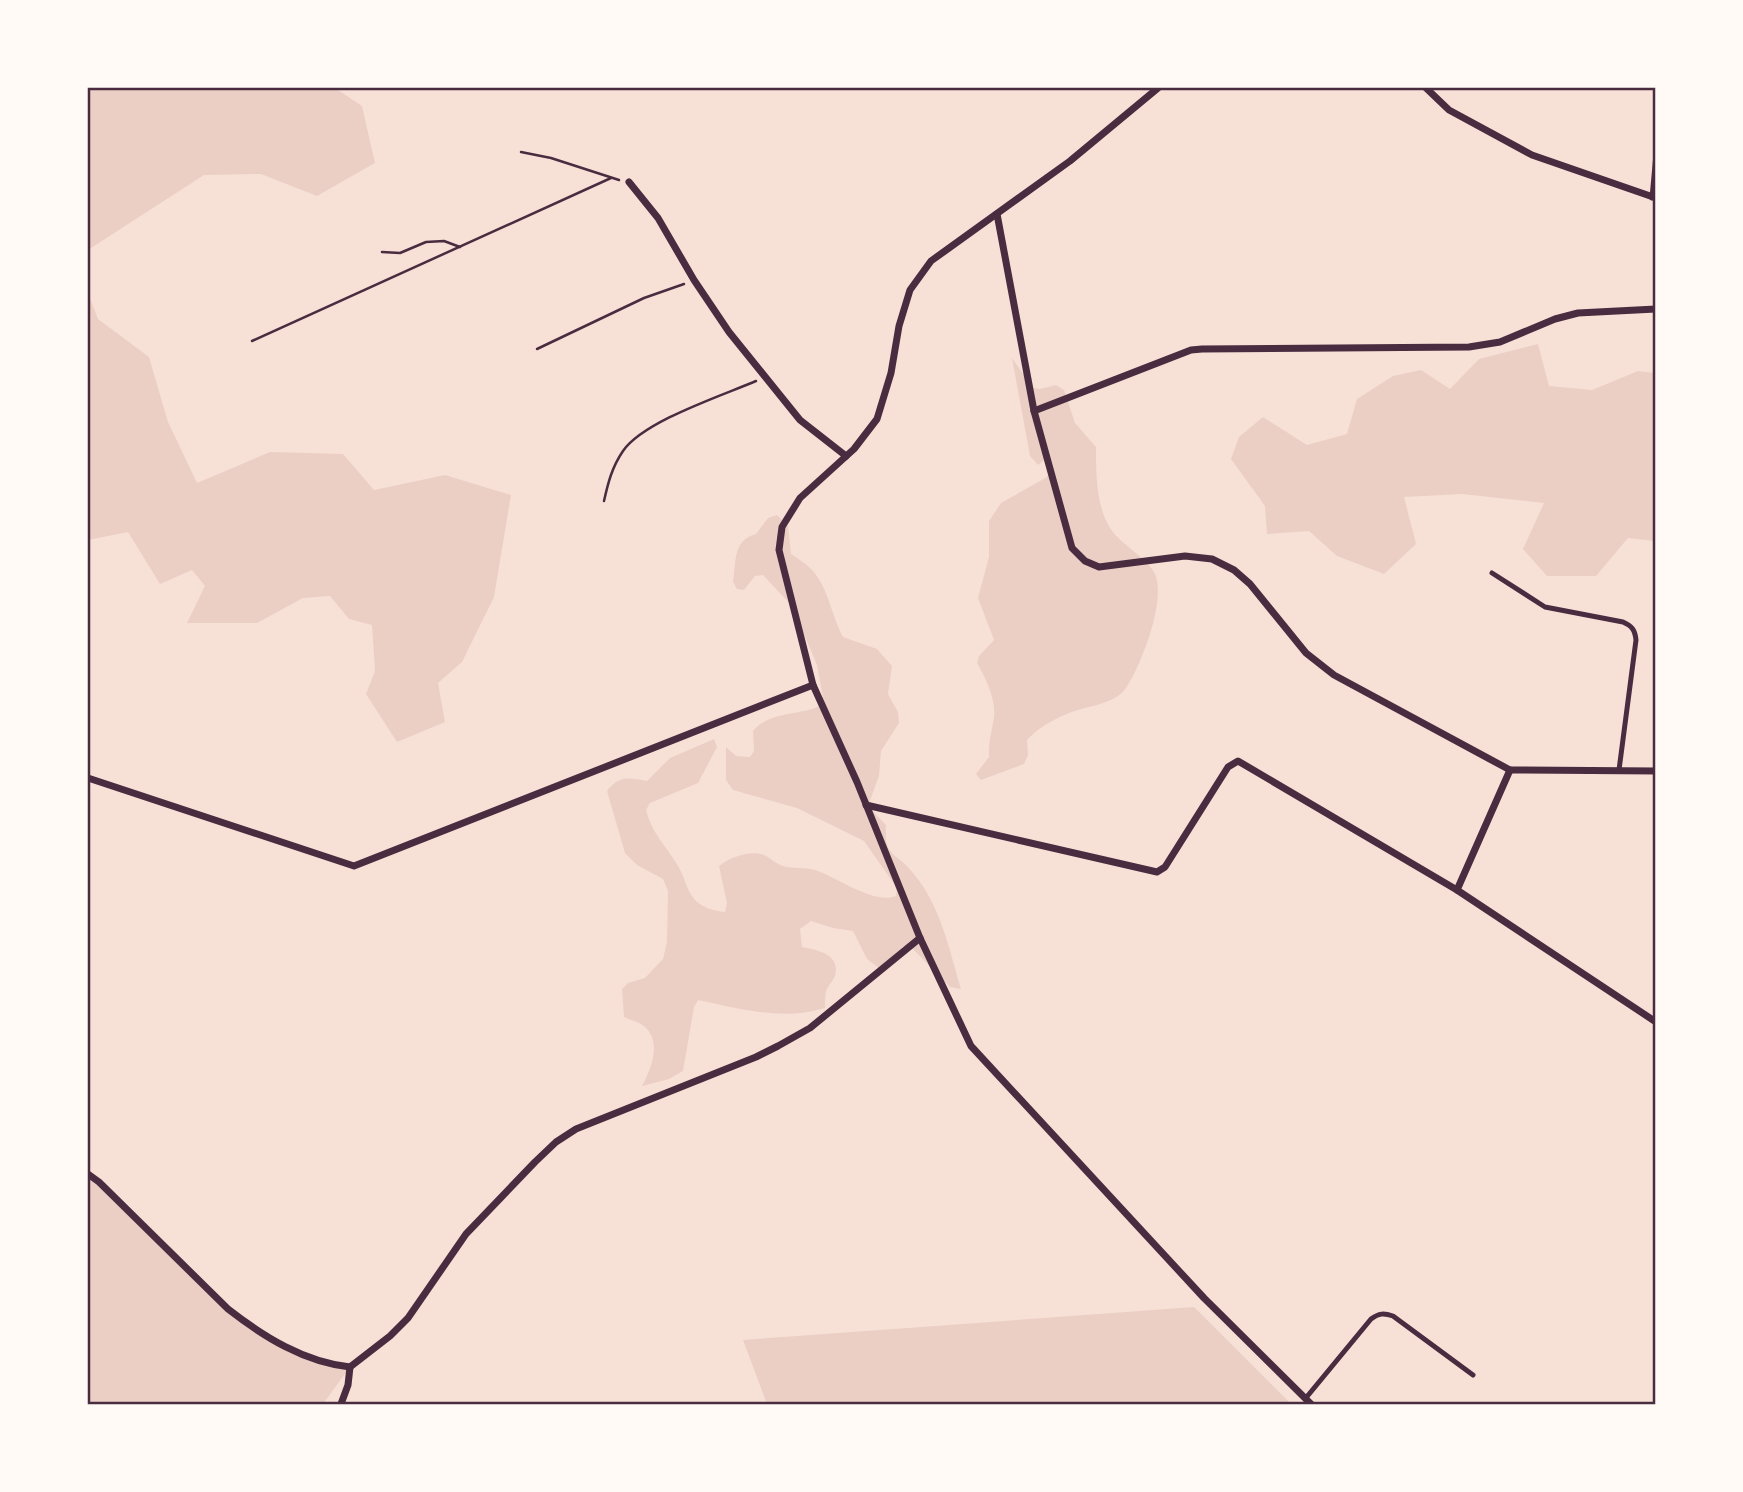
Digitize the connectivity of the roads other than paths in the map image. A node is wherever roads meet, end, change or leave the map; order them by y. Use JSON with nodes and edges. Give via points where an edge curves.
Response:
{"nodes":[{"id":1,"x":1158,"y":88,"type":"edge"},
{"id":2,"x":1426,"y":88,"type":"edge"},
{"id":3,"x":1656,"y":154,"type":"edge"},
{"id":4,"x":629,"y":182,"type":"road end"},
{"id":5,"x":1654,"y":198,"type":"edge"},
{"id":6,"x":997,"y":214,"type":"junction"},
{"id":7,"x":1656,"y":309,"type":"edge"},
{"id":8,"x":1034,"y":411,"type":"junction"},
{"id":9,"x":846,"y":456,"type":"junction"},
{"id":10,"x":1492,"y":573,"type":"dead end"},
{"id":11,"x":813,"y":685,"type":"junction"},
{"id":12,"x":1510,"y":770,"type":"junction"},
{"id":13,"x":1619,"y":770,"type":"junction"},
{"id":14,"x":1656,"y":771,"type":"edge"},
{"id":15,"x":88,"y":778,"type":"edge"},
{"id":16,"x":866,"y":805,"type":"junction"},
{"id":17,"x":1457,"y":890,"type":"junction"},
{"id":18,"x":920,"y":938,"type":"junction"},
{"id":19,"x":1656,"y":1022,"type":"edge"},
{"id":20,"x":88,"y":1174,"type":"edge"},
{"id":21,"x":350,"y":1367,"type":"junction"},
{"id":22,"x":1472,"y":1375,"type":"dead end"},
{"id":23,"x":1308,"y":1402,"type":"edge"},
{"id":24,"x":341,"y":1405,"type":"edge"}],
"edges":[{"from":1,"to":6,"type":"street"},
{"from":2,"to":5,"type":"street","via":[[1449,110],[1532,155]]},
{"from":3,"to":5,"type":"lane"},
{"from":4,"to":9,"type":"street","via":[[659,218],[729,332],[800,420]]},
{"from":6,"to":8,"type":"street"},
{"from":6,"to":9,"type":"street","via":[[931,261],[910,290],[877,419]]},
{"from":7,"to":8,"type":"street","via":[[1578,313],[1500,342],[1469,347],[1191,351]]},
{"from":8,"to":12,"type":"street","via":[[1072,548],[1085,561],[1099,567],[1185,556],[1212,559],[1250,584],[1317,663]]},
{"from":9,"to":11,"type":"street","via":[[800,498],[782,527],[779,550]]},
{"from":10,"to":13,"type":"lane","via":[[1545,607],[1623,622],[1635,632]]},
{"from":11,"to":15,"type":"street","via":[[354,866]]},
{"from":11,"to":16,"type":"street"},
{"from":12,"to":13,"type":"street"},
{"from":12,"to":17,"type":"street"},
{"from":13,"to":14,"type":"street"},
{"from":16,"to":17,"type":"street","via":[[1157,872],[1165,867],[1228,767],[1238,761]]},
{"from":16,"to":18,"type":"street"},
{"from":17,"to":19,"type":"street"},
{"from":18,"to":21,"type":"street","via":[[810,1028],[756,1057],[576,1129],[556,1142],[466,1234],[408,1318]]},
{"from":18,"to":23,"type":"street","via":[[971,1046],[1204,1298]]},
{"from":20,"to":21,"type":"street","via":[[251,1328],[294,1351]]},
{"from":21,"to":24,"type":"street"},
{"from":22,"to":23,"type":"lane","via":[[1393,1316],[1378,1314]]}]}
